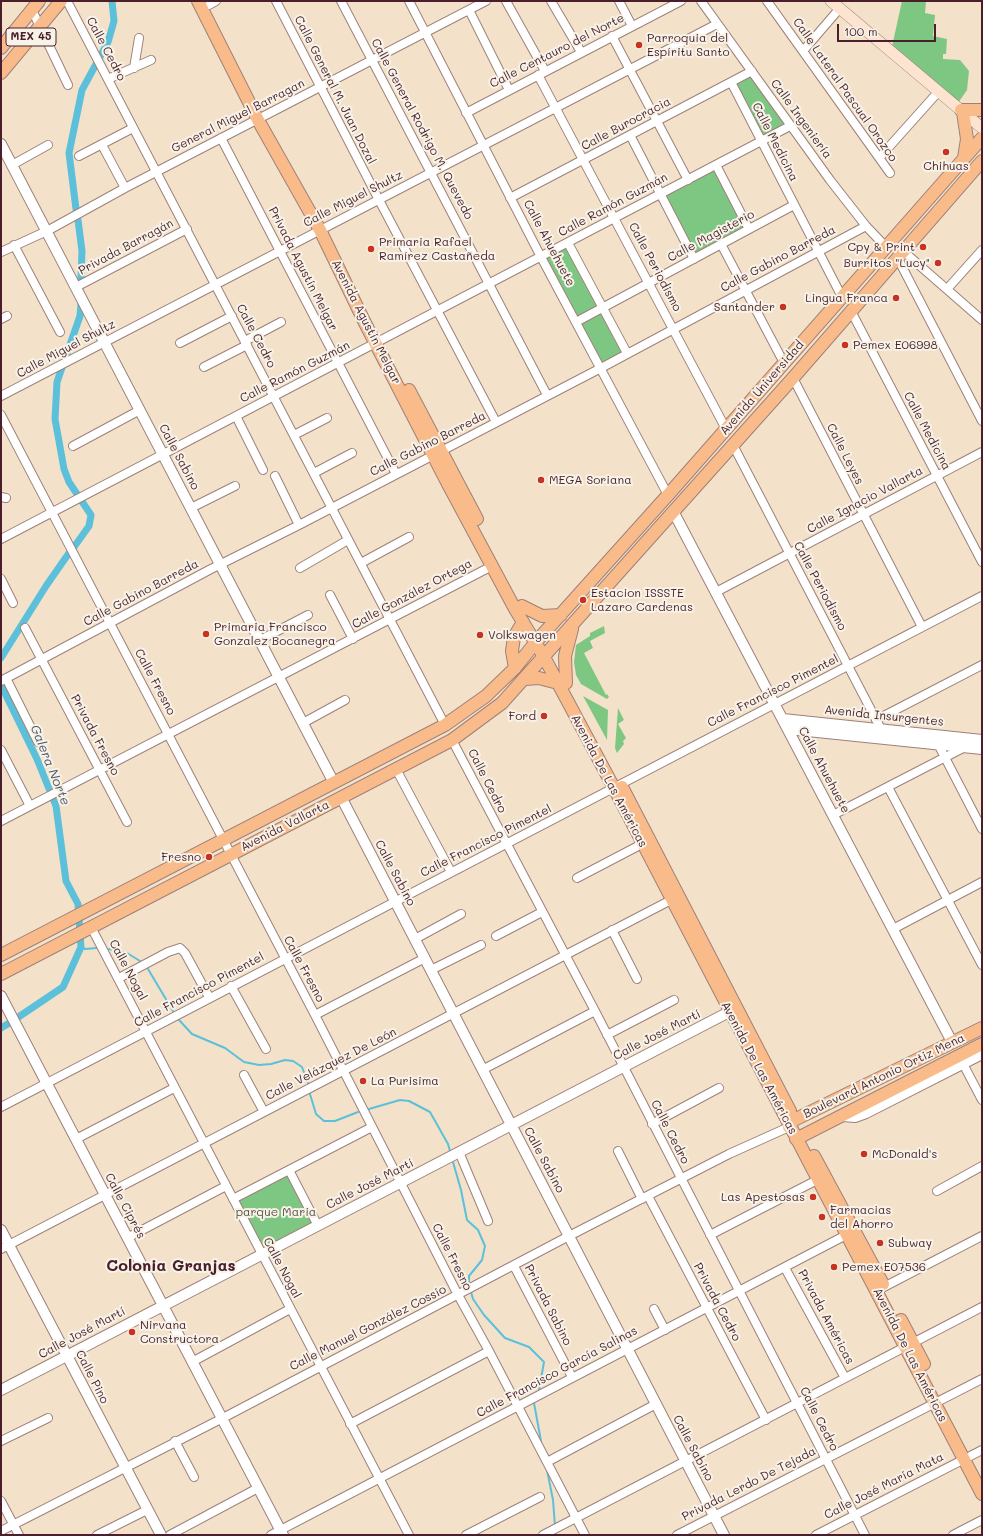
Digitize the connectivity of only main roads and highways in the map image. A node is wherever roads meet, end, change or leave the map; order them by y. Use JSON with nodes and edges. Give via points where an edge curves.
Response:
{"nodes":[{"id":1,"x":61,"y":1,"type":"edge"},
{"id":2,"x":207,"y":2,"type":"edge"},
{"id":3,"x":836,"y":4,"type":"edge"},
{"id":4,"x":35,"y":6,"type":"edge"},
{"id":5,"x":1,"y":48,"type":"edge"},
{"id":6,"x":1,"y":73,"type":"edge"},
{"id":7,"x":982,"y":110,"type":"edge"},
{"id":8,"x":962,"y":111,"type":"junction"},
{"id":9,"x":982,"y":128,"type":"edge"},
{"id":10,"x":982,"y":138,"type":"edge"},
{"id":11,"x":964,"y":158,"type":"junction"},
{"id":12,"x":980,"y":165,"type":"edge"},
{"id":13,"x":438,"y":453,"type":"junction"},
{"id":14,"x":522,"y":606,"type":"junction"},
{"id":15,"x":560,"y":615,"type":"junction"},
{"id":16,"x":576,"y":621,"type":"junction"},
{"id":17,"x":522,"y":622,"type":"junction"},
{"id":18,"x":538,"y":640,"type":"junction"},
{"id":19,"x":547,"y":655,"type":"junction"},
{"id":20,"x":515,"y":668,"type":"junction"},
{"id":21,"x":525,"y":680,"type":"junction"},
{"id":22,"x":562,"y":683,"type":"junction"},
{"id":23,"x":617,"y":787,"type":"junction"},
{"id":24,"x":1,"y":955,"type":"edge"},
{"id":25,"x":1,"y":974,"type":"edge"},
{"id":26,"x":982,"y":1028,"type":"edge"},
{"id":27,"x":982,"y":1044,"type":"edge"},
{"id":28,"x":816,"y":1110,"type":"junction"},
{"id":29,"x":792,"y":1123,"type":"junction"},
{"id":30,"x":825,"y":1125,"type":"junction"},
{"id":31,"x":800,"y":1138,"type":"junction"},
{"id":32,"x":967,"y":1458,"type":"junction"},
{"id":33,"x":982,"y":1477,"type":"edge"},
{"id":34,"x":982,"y":1494,"type":"edge"}],
"edges":[{"from":1,"to":6,"type":"main road","number":"MEX 45"},
{"from":2,"to":13,"type":"main road","name":"Avenida Agustín Melgar","via":[[261,118],[323,228]]},
{"from":3,"to":8,"type":"main road"},
{"from":4,"to":5,"type":"main road","number":"MEX 45"},
{"from":7,"to":8,"type":"main road"},
{"from":8,"to":9,"type":"main road"},
{"from":8,"to":11,"type":"main road","via":[[967,139]]},
{"from":10,"to":11,"type":"main road","name":"Avenida Universidad"},
{"from":11,"to":15,"type":"main road","name":"Avenida Universidad"},
{"from":12,"to":16,"type":"main road","name":"Avenida Universidad"},
{"from":13,"to":14,"type":"main road","name":"Avenida Agustín Melgar"},
{"from":13,"to":17,"type":"main road","name":"Avenida Agustín Melgar"},
{"from":14,"to":15,"type":"main road","via":[[542,616]]},
{"from":14,"to":18,"type":"main road","name":"Avenida Agustín Melgar"},
{"from":15,"to":18,"type":"main road","name":"Avenida Universidad"},
{"from":16,"to":19,"type":"main road","name":"Avenida Universidad"},
{"from":16,"to":22,"type":"main road","via":[[566,648]]},
{"from":17,"to":18,"type":"main road","name":"Avenida Agustín Melgar"},
{"from":17,"to":20,"type":"main road","via":[[514,637],[512,651]]},
{"from":18,"to":19,"type":"main road","name":"Avenida De Las Américas"},
{"from":18,"to":20,"type":"main road","name":"Avenida Vallarta"},
{"from":19,"to":21,"type":"main road","name":"Avenida Vallarta"},
{"from":19,"to":22,"type":"main road","name":"Avenida De Las Américas"},
{"from":20,"to":24,"type":"main road","name":"Avenida Vallarta","via":[[486,696],[445,725]]},
{"from":21,"to":22,"type":"main road","via":[[540,678]]},
{"from":21,"to":25,"type":"main road","name":"Avenida Vallarta","via":[[502,703],[452,740]]},
{"from":22,"to":23,"type":"main road","name":"Avenida De Las Américas"},
{"from":23,"to":29,"type":"main road","name":"Avenida De Las Américas"},
{"from":23,"to":29,"type":"main road","name":"Avenida De Las Américas","via":[[642,844],[729,1012]]},
{"from":26,"to":28,"type":"main road","name":"Boulevard Antonio Ortiz Mena"},
{"from":27,"to":30,"type":"main road","name":"Boulevard Antonio Ortiz Mena","via":[[961,1060]]},
{"from":28,"to":29,"type":"main road","name":"Boulevard Antonio Ortiz Mena"},
{"from":28,"to":30,"type":"main road","via":[[818,1119]]},
{"from":29,"to":31,"type":"main road","name":"Avenida De Las Américas"},
{"from":30,"to":31,"type":"main road","name":"Boulevard Antonio Ortiz Mena"},
{"from":31,"to":32,"type":"main road","name":"Avenida De Las Américas"},
{"from":32,"to":33,"type":"main road","name":"Avenida De Las Américas"},
{"from":32,"to":34,"type":"main road","name":"Avenida De Las Américas"}]}
